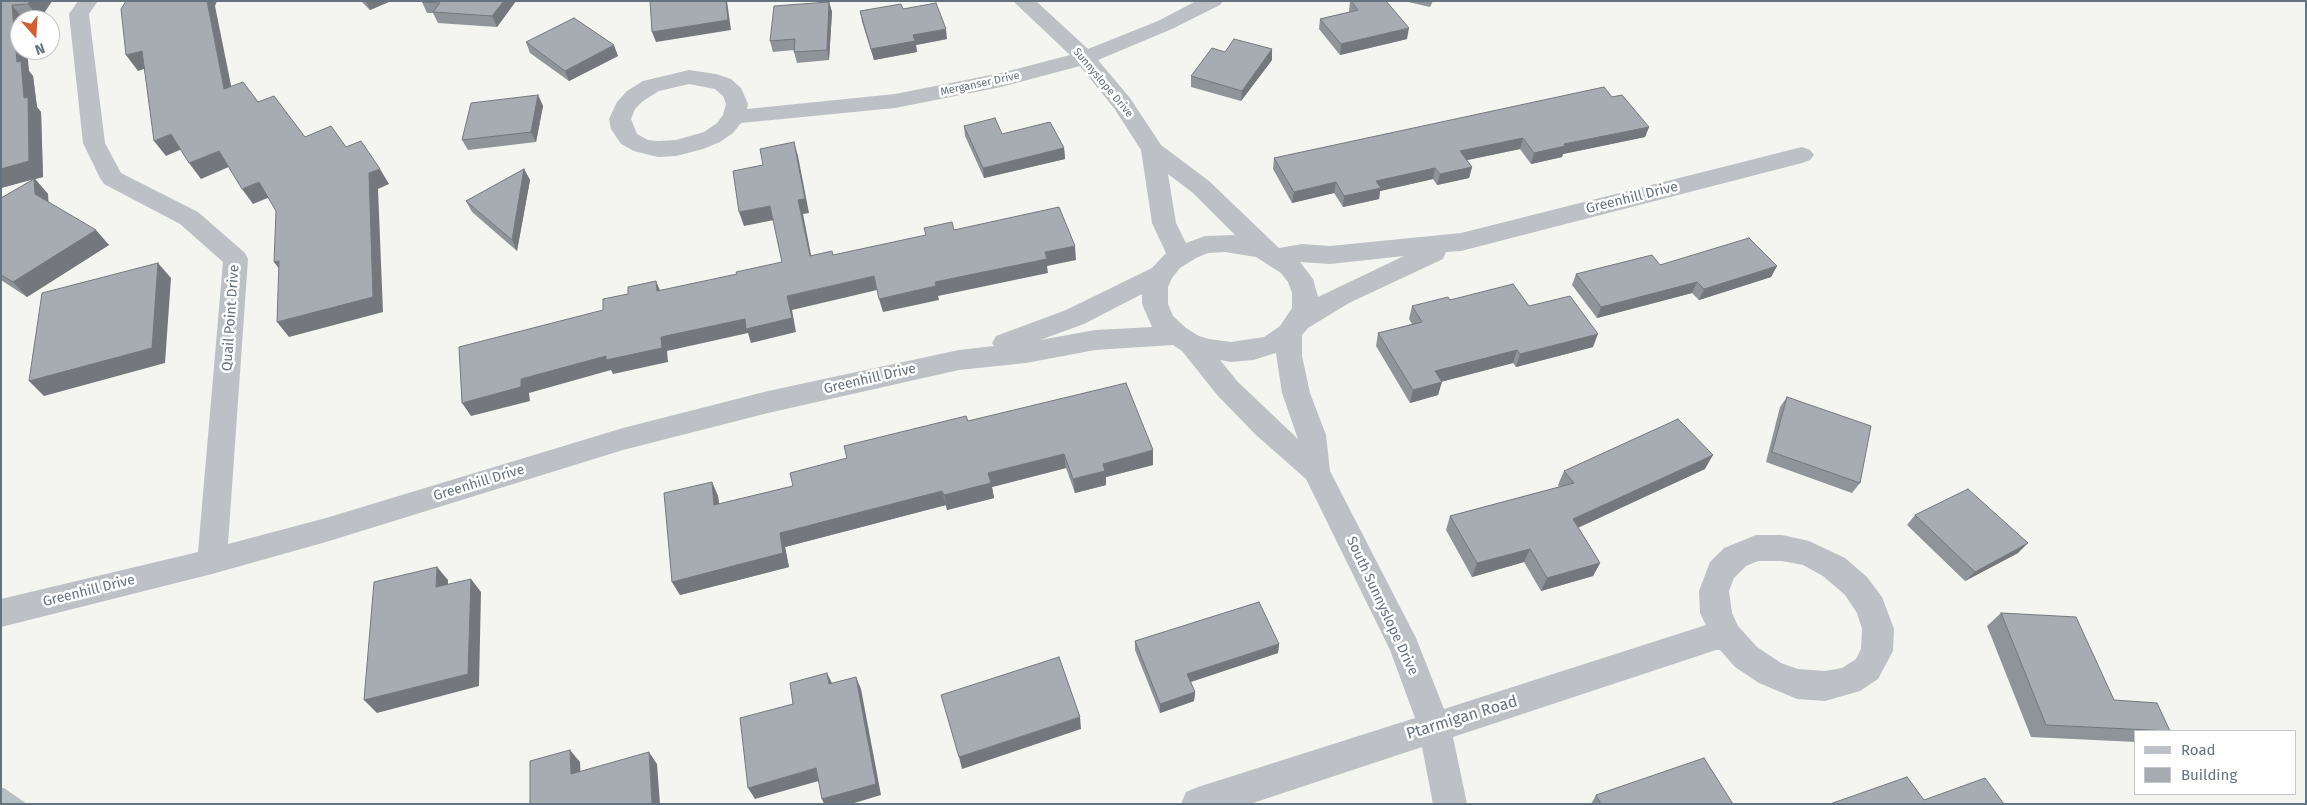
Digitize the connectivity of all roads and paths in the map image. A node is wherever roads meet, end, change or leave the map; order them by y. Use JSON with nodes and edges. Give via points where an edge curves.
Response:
{"nodes":[{"id":1,"x":88,"y":1,"type":"edge"},
{"id":2,"x":1023,"y":1,"type":"edge"},
{"id":3,"x":1213,"y":1,"type":"edge"},
{"id":4,"x":1085,"y":58,"type":"junction"},
{"id":5,"x":734,"y":117,"type":"junction"},
{"id":6,"x":1153,"y":150,"type":"junction"},
{"id":7,"x":1802,"y":155,"type":"dead end"},
{"id":8,"x":1461,"y":242,"type":"junction"},
{"id":9,"x":1271,"y":254,"type":"junction"},
{"id":10,"x":1170,"y":265,"type":"junction"},
{"id":11,"x":1294,"y":327,"type":"junction"},
{"id":12,"x":1184,"y":339,"type":"junction"},
{"id":13,"x":958,"y":360,"type":"junction"},
{"id":14,"x":1316,"y":472,"type":"junction"},
{"id":15,"x":212,"y":561,"type":"junction"},
{"id":16,"x":1,"y":613,"type":"edge"},
{"id":17,"x":1727,"y":636,"type":"junction"},
{"id":18,"x":1434,"y":726,"type":"junction"},
{"id":19,"x":1198,"y":804,"type":"edge"},
{"id":20,"x":1450,"y":804,"type":"edge"}],
"edges":[{"from":1,"to":15,"type":"street","name":"Quail Point Drive","via":[[80,14],[94,143],[112,178],[189,218],[236,259]]},
{"from":2,"to":4,"type":"street","name":"Sunnyslope Drive"},
{"from":3,"to":4,"type":"street","name":"Merganser Drive"},
{"from":4,"to":5,"type":"street","name":"Merganser Drive","via":[[1001,80],[895,101]]},
{"from":4,"to":6,"type":"street","name":"Sunnyslope Drive","via":[[1122,103]]},
{"from":5,"to":5,"type":"street","via":[[737,104],[733,93],[723,84],[708,78],[689,77],[651,86],[635,96],[624,108],[620,119],[622,130],[629,139],[658,149],[695,144],[719,132]]},
{"from":6,"to":9,"type":"street","name":"Sunnyslope Drive","via":[[1201,187]]},
{"from":6,"to":10,"type":"street","name":"Sunnyslope Drive"},
{"from":7,"to":8,"type":"street","name":"Greenhill Drive"},
{"from":8,"to":9,"type":"street","name":"Greenhill Drive","via":[[1330,255]]},
{"from":8,"to":11,"type":"street","name":"Greenhill Drive","via":[[1340,296]]},
{"from":9,"to":10,"type":"street","via":[[1245,245],[1225,243],[1205,246]]},
{"from":9,"to":11,"type":"street","via":[[1290,267],[1302,286],[1305,308]]},
{"from":10,"to":12,"type":"street","via":[[1156,287],[1155,304],[1162,321]]},
{"from":10,"to":13,"type":"street","name":"Greenhill Drive","via":[[1075,317]]},
{"from":11,"to":12,"type":"street","via":[[1273,344],[1253,350],[1209,349]]},
{"from":11,"to":14,"type":"street","name":"South Sunnyslope Drive","via":[[1289,356],[1296,393],[1312,435]]},
{"from":12,"to":13,"type":"street","name":"Greenhill Drive","via":[[1094,340],[1026,353]]},
{"from":12,"to":14,"type":"street","name":"South Sunnyslope Drive","via":[[1266,427]]},
{"from":13,"to":15,"type":"street","name":"Greenhill Drive","via":[[623,438],[326,530]]},
{"from":14,"to":18,"type":"street","name":"South Sunnyslope Drive","via":[[1405,648]]},
{"from":15,"to":16,"type":"street","name":"Greenhill Drive"},
{"from":17,"to":17,"type":"street","via":[[1746,657],[1770,674],[1798,684],[1825,686],[1849,681],[1867,669],[1877,651],[1878,629],[1871,607],[1856,586],[1834,567],[1809,554],[1782,548],[1756,548],[1735,557],[1720,571],[1714,591],[1716,613]]},
{"from":17,"to":18,"type":"street","name":"Ptarmigan Road","via":[[1716,636]]},
{"from":18,"to":19,"type":"street","name":"Ptarmigan Road"},
{"from":18,"to":20,"type":"street","name":"South Sunnyslope Drive"}]}
